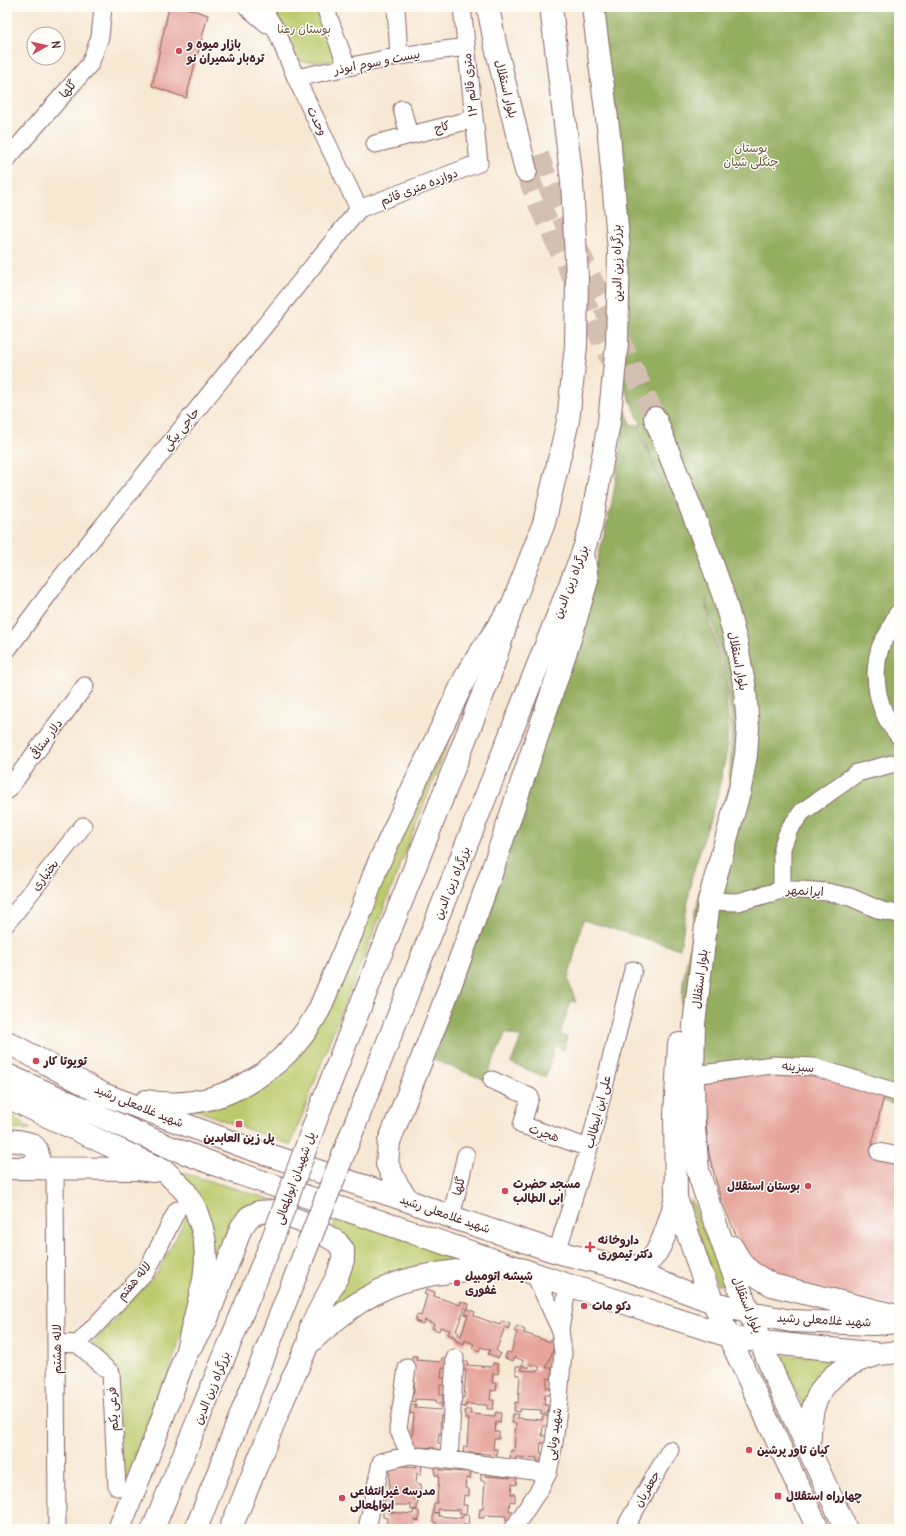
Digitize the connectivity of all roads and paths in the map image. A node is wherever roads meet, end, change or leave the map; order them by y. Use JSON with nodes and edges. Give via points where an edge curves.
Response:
{"nodes":[{"id":1,"x":103,"y":7,"type":"edge"},
{"id":2,"x":247,"y":7,"type":"edge"},
{"id":3,"x":262,"y":7,"type":"edge"},
{"id":4,"x":325,"y":7,"type":"edge"},
{"id":5,"x":396,"y":7,"type":"edge"},
{"id":6,"x":462,"y":7,"type":"edge"},
{"id":7,"x":552,"y":7,"type":"edge"},
{"id":8,"x":593,"y":7,"type":"edge"},
{"id":9,"x":491,"y":10,"type":"edge"},
{"id":10,"x":277,"y":32,"type":"junction"},
{"id":11,"x":459,"y":48,"type":"dead end"},
{"id":12,"x":399,"y":56,"type":"junction"},
{"id":13,"x":347,"y":67,"type":"junction"},
{"id":14,"x":296,"y":78,"type":"junction"},
{"id":15,"x":402,"y":109,"type":"dead end"},
{"id":16,"x":474,"y":119,"type":"junction"},
{"id":17,"x":409,"y":135,"type":"junction"},
{"id":18,"x":375,"y":144,"type":"dead end"},
{"id":19,"x":8,"y":155,"type":"edge"},
{"id":20,"x":479,"y":163,"type":"joint"},
{"id":21,"x":532,"y":163,"type":"tunnel mouth"},
{"id":22,"x":359,"y":210,"type":"junction"},
{"id":23,"x":583,"y":552,"type":"junction"},
{"id":24,"x":512,"y":606,"type":"junction"},
{"id":25,"x":899,"y":612,"type":"edge"},
{"id":26,"x":7,"y":650,"type":"edge"},
{"id":27,"x":86,"y":686,"type":"dead end"},
{"id":28,"x":899,"y":736,"type":"edge"},
{"id":29,"x":899,"y":762,"type":"edge"},
{"id":30,"x":7,"y":791,"type":"edge"},
{"id":31,"x":83,"y":826,"type":"dead end"},
{"id":32,"x":782,"y":890,"type":"junction"},
{"id":33,"x":709,"y":901,"type":"junction"},
{"id":34,"x":899,"y":914,"type":"edge"},
{"id":35,"x":7,"y":923,"type":"edge"},
{"id":36,"x":633,"y":970,"type":"dead end"},
{"id":37,"x":7,"y":1042,"type":"edge"},
{"id":38,"x":7,"y":1075,"type":"edge"},
{"id":39,"x":693,"y":1075,"type":"junction"},
{"id":40,"x":492,"y":1080,"type":"dead end"},
{"id":41,"x":899,"y":1093,"type":"edge"},
{"id":42,"x":102,"y":1094,"type":"junction"},
{"id":43,"x":7,"y":1097,"type":"edge"},
{"id":44,"x":7,"y":1140,"type":"edge"},
{"id":45,"x":589,"y":1148,"type":"junction"},
{"id":46,"x":879,"y":1152,"type":"dead end"},
{"id":47,"x":466,"y":1155,"type":"dead end"},
{"id":48,"x":899,"y":1156,"type":"edge"},
{"id":49,"x":387,"y":1164,"type":"junction"},
{"id":50,"x":7,"y":1168,"type":"edge"},
{"id":51,"x":29,"y":1168,"type":"junction"},
{"id":52,"x":55,"y":1168,"type":"junction"},
{"id":53,"x":166,"y":1172,"type":"junction"},
{"id":54,"x":364,"y":1187,"type":"junction"},
{"id":55,"x":676,"y":1198,"type":"junction"},
{"id":56,"x":409,"y":1201,"type":"junction"},
{"id":57,"x":334,"y":1206,"type":"junction"},
{"id":58,"x":177,"y":1210,"type":"dead end"},
{"id":59,"x":710,"y":1212,"type":"junction"},
{"id":60,"x":451,"y":1217,"type":"junction"},
{"id":61,"x":270,"y":1246,"type":"joint"},
{"id":62,"x":557,"y":1252,"type":"junction"},
{"id":63,"x":513,"y":1267,"type":"junction"},
{"id":64,"x":622,"y":1268,"type":"junction"},
{"id":65,"x":534,"y":1274,"type":"junction"},
{"id":66,"x":568,"y":1285,"type":"junction"},
{"id":67,"x":713,"y":1302,"type":"junction"},
{"id":68,"x":750,"y":1314,"type":"junction"},
{"id":69,"x":899,"y":1316,"type":"edge"},
{"id":70,"x":899,"y":1322,"type":"edge"},
{"id":71,"x":560,"y":1329,"type":"junction"},
{"id":72,"x":729,"y":1336,"type":"junction"},
{"id":73,"x":762,"y":1342,"type":"junction"},
{"id":74,"x":57,"y":1343,"type":"junction"},
{"id":75,"x":78,"y":1344,"type":"junction"},
{"id":76,"x":308,"y":1344,"type":"junction"},
{"id":77,"x":889,"y":1353,"type":"edge"},
{"id":78,"x":186,"y":1354,"type":"junction"},
{"id":79,"x":454,"y":1358,"type":"dead end"},
{"id":80,"x":407,"y":1368,"type":"dead end"},
{"id":81,"x":809,"y":1449,"type":"junction"},
{"id":82,"x":670,"y":1450,"type":"dead end"},
{"id":83,"x":410,"y":1455,"type":"junction"},
{"id":84,"x":449,"y":1460,"type":"junction"},
{"id":85,"x":548,"y":1473,"type":"junction"},
{"id":86,"x":117,"y":1487,"type":"dead end"},
{"id":87,"x":57,"y":1529,"type":"edge"},
{"id":88,"x":119,"y":1529,"type":"edge"},
{"id":89,"x":153,"y":1529,"type":"edge"},
{"id":90,"x":196,"y":1529,"type":"edge"},
{"id":91,"x":230,"y":1529,"type":"edge"},
{"id":92,"x":367,"y":1529,"type":"edge"},
{"id":93,"x":513,"y":1529,"type":"edge"},
{"id":94,"x":624,"y":1529,"type":"edge"},
{"id":95,"x":818,"y":1529,"type":"edge"},
{"id":96,"x":846,"y":1529,"type":"edge"}],
"edges":[{"from":1,"to":19,"type":"street","name":"گلها","via":[[100,37],[90,64]]},
{"from":2,"to":10,"type":"street","name":"وحدت"},
{"from":3,"to":10,"type":"street","name":"وحدت"},
{"from":4,"to":13,"type":"street"},
{"from":5,"to":12,"type":"street"},
{"from":6,"to":16,"type":"street","name":"۱۲ متری قائم"},
{"from":7,"to":24,"type":"main road","via":[[572,182],[577,278],[576,346],[568,421],[546,516]]},
{"from":8,"to":23,"type":"main road","name":"بزرگراه زین الدین","via":[[619,251],[617,344],[609,422],[591,526]]},
{"from":9,"to":21,"type":"main road","name":"بلوار استقلال","via":[[494,43]]},
{"from":10,"to":14,"type":"street","name":"وحدت"},
{"from":11,"to":12,"type":"street","name":"بیست و سوم ابوذر"},
{"from":12,"to":13,"type":"street","name":"بیست و سوم ابوذر"},
{"from":13,"to":14,"type":"street","name":"بیست و سوم ابوذر"},
{"from":14,"to":22,"type":"street","name":"وحدت"},
{"from":15,"to":17,"type":"street"},
{"from":16,"to":17,"type":"street","name":"کاج"},
{"from":16,"to":20,"type":"street","name":"۱۲ متری قائم"},
{"from":17,"to":18,"type":"street","name":"کاج"},
{"from":20,"to":22,"type":"street","name":"دوازده متری قائم"},
{"from":22,"to":26,"type":"street","name":"حاجی بیگی","via":[[59,580]]},
{"from":23,"to":49,"type":"main road","via":[[587,580],[572,633],[486,887],[389,1142]]},
{"from":23,"to":90,"type":"main road","name":"بزرگراه زین الدین","bridge":true},
{"from":24,"to":42,"type":"main road","via":[[469,670],[376,869],[362,909],[319,1010],[294,1046],[262,1074],[224,1095],[208,1100],[162,1104]]},
{"from":24,"to":61,"type":"main road","name":"پل شهیدان ابوالمعالی","bridge":true,"via":[[488,681],[320,1109]]},
{"from":25,"to":28,"type":"street","via":[[880,647],[876,664],[879,700],[885,715]]},
{"from":27,"to":30,"type":"street","name":"دلار ستاقی"},
{"from":29,"to":32,"type":"street","via":[[857,773],[802,812],[789,829],[782,848]]},
{"from":31,"to":35,"type":"street","name":"بختیاری"},
{"from":32,"to":33,"type":"street","name":"ایرانمهر","via":[[738,902]]},
{"from":32,"to":34,"type":"street","name":"ایرانمهر","via":[[827,892]]},
{"from":33,"to":39,"type":"main road","name":"بلوار استقلال","via":[[694,1024]]},
{"from":33,"to":55,"type":"main road","name":"بلوار استقلال","via":[[745,762],[748,728],[745,689],[736,641],[705,544],[648,421],[714,612],[733,696],[732,762],[695,899],[680,1025]]},
{"from":36,"to":45,"type":"street","name":"علی ابن ابیطالب"},
{"from":37,"to":42,"type":"main road","name":"شهید غلامعلی رشید"},
{"from":38,"to":57,"type":"main road","name":"شهید غلامعلی رشید","via":[[175,1149]]},
{"from":39,"to":41,"type":"street","name":"سبزینه","via":[[773,1065],[814,1066]]},
{"from":39,"to":59,"type":"main road","name":"بلوار استقلال","via":[[698,1171]]},
{"from":40,"to":45,"type":"street","name":"هجرت","via":[[530,1097],[522,1125]]},
{"from":42,"to":54,"type":"main road","name":"شهید غلامعلی رشید","via":[[248,1148]]},
{"from":43,"to":53,"type":"main road"},
{"from":44,"to":51,"type":"main road","via":[[29,1143],[35,1147],[38,1159]]},
{"from":45,"to":62,"type":"street","name":"علی ابن ابیطالب"},
{"from":46,"to":48,"type":"street"},
{"from":47,"to":60,"type":"street","name":"گلها"},
{"from":49,"to":54,"type":"main road"},
{"from":49,"to":56,"type":"main road"},
{"from":50,"to":51,"type":"main road"},
{"from":51,"to":52,"type":"main road"},
{"from":52,"to":53,"type":"main road"},
{"from":52,"to":74,"type":"street","name":"لاله هشتم"},
{"from":53,"to":78,"type":"main road","via":[[185,1191],[195,1208],[205,1242],[204,1280]]},
{"from":54,"to":56,"type":"main road","name":"شهید غلامعلی رشید"},
{"from":54,"to":57,"type":"main road","via":[[351,1198]]},
{"from":55,"to":64,"type":"main road","via":[[666,1231],[655,1254],[648,1262]]},
{"from":55,"to":67,"type":"main road","name":"بلوار استقلال"},
{"from":56,"to":60,"type":"main road","name":"شهید غلامعلی رشید"},
{"from":57,"to":63,"type":"main road","name":"شهید غلامعلی رشید"},
{"from":58,"to":75,"type":"street","name":"لاله هفتم","via":[[148,1269]]},
{"from":59,"to":68,"type":"main road","name":"بلوار استقلال"},
{"from":59,"to":69,"type":"main road","via":[[742,1264],[762,1280],[781,1288]]},
{"from":60,"to":62,"type":"main road","name":"شهید غلامعلی رشید"},
{"from":61,"to":89,"type":"main road","name":"بزرگراه زین الدین"},
{"from":62,"to":64,"type":"main road","name":"شهید غلامعلی رشید"},
{"from":63,"to":65,"type":"main road","name":"شهید غلامعلی رشید"},
{"from":63,"to":76,"type":"main road","via":[[462,1271],[402,1281],[367,1297],[333,1321]]},
{"from":64,"to":67,"type":"main road","name":"شهید غلامعلی رشید"},
{"from":65,"to":66,"type":"main road","name":"شهید غلامعلی رشید"},
{"from":65,"to":71,"type":"street","name":"شهید ونایی"},
{"from":66,"to":71,"type":"street","name":"شهید ونایی"},
{"from":66,"to":72,"type":"main road","name":"شهید غلامعلی رشید"},
{"from":67,"to":68,"type":"main road","name":"شهید غلامعلی رشید"},
{"from":67,"to":72,"type":"main road","name":"بلوار استقلال"},
{"from":68,"to":70,"type":"main road","name":"شهید غلامعلی رشید","via":[[791,1321],[873,1324]]},
{"from":68,"to":73,"type":"main road","name":"بلوار استقلال"},
{"from":71,"to":85,"type":"street","name":"شهید ونایی","via":[[563,1354]]},
{"from":72,"to":73,"type":"main road","name":"شهید غلامعلی رشید"},
{"from":72,"to":95,"type":"main road","name":"بلوار استقلال"},
{"from":73,"to":77,"type":"main road","name":"شهید غلامعلی رشید"},
{"from":73,"to":81,"type":"main road","name":"بلوار استقلال","via":[[774,1375]]},
{"from":74,"to":75,"type":"street"},
{"from":74,"to":87,"type":"street","name":"لاله هشتم"},
{"from":75,"to":86,"type":"street","name":"فرعی یکم","via":[[111,1373]]},
{"from":76,"to":78,"type":"main road","via":[[311,1326],[337,1277],[343,1260],[343,1250],[337,1242],[303,1222],[275,1212],[259,1212],[248,1217],[241,1228],[207,1319]]},
{"from":76,"to":91,"type":"main road"},
{"from":77,"to":81,"type":"main road","via":[[858,1359],[831,1378],[822,1389],[814,1409]]},
{"from":78,"to":88,"type":"main road"},
{"from":79,"to":84,"type":"street"},
{"from":80,"to":83,"type":"street","via":[[398,1429]]},
{"from":81,"to":96,"type":"main road","name":"بلوار استقلال"},
{"from":82,"to":94,"type":"street","name":"جعفریان"},
{"from":83,"to":84,"type":"street"},
{"from":83,"to":92,"type":"street","via":[[381,1462]]},
{"from":84,"to":85,"type":"street"},
{"from":85,"to":93,"type":"street","name":"شهید ونایی"}]}
